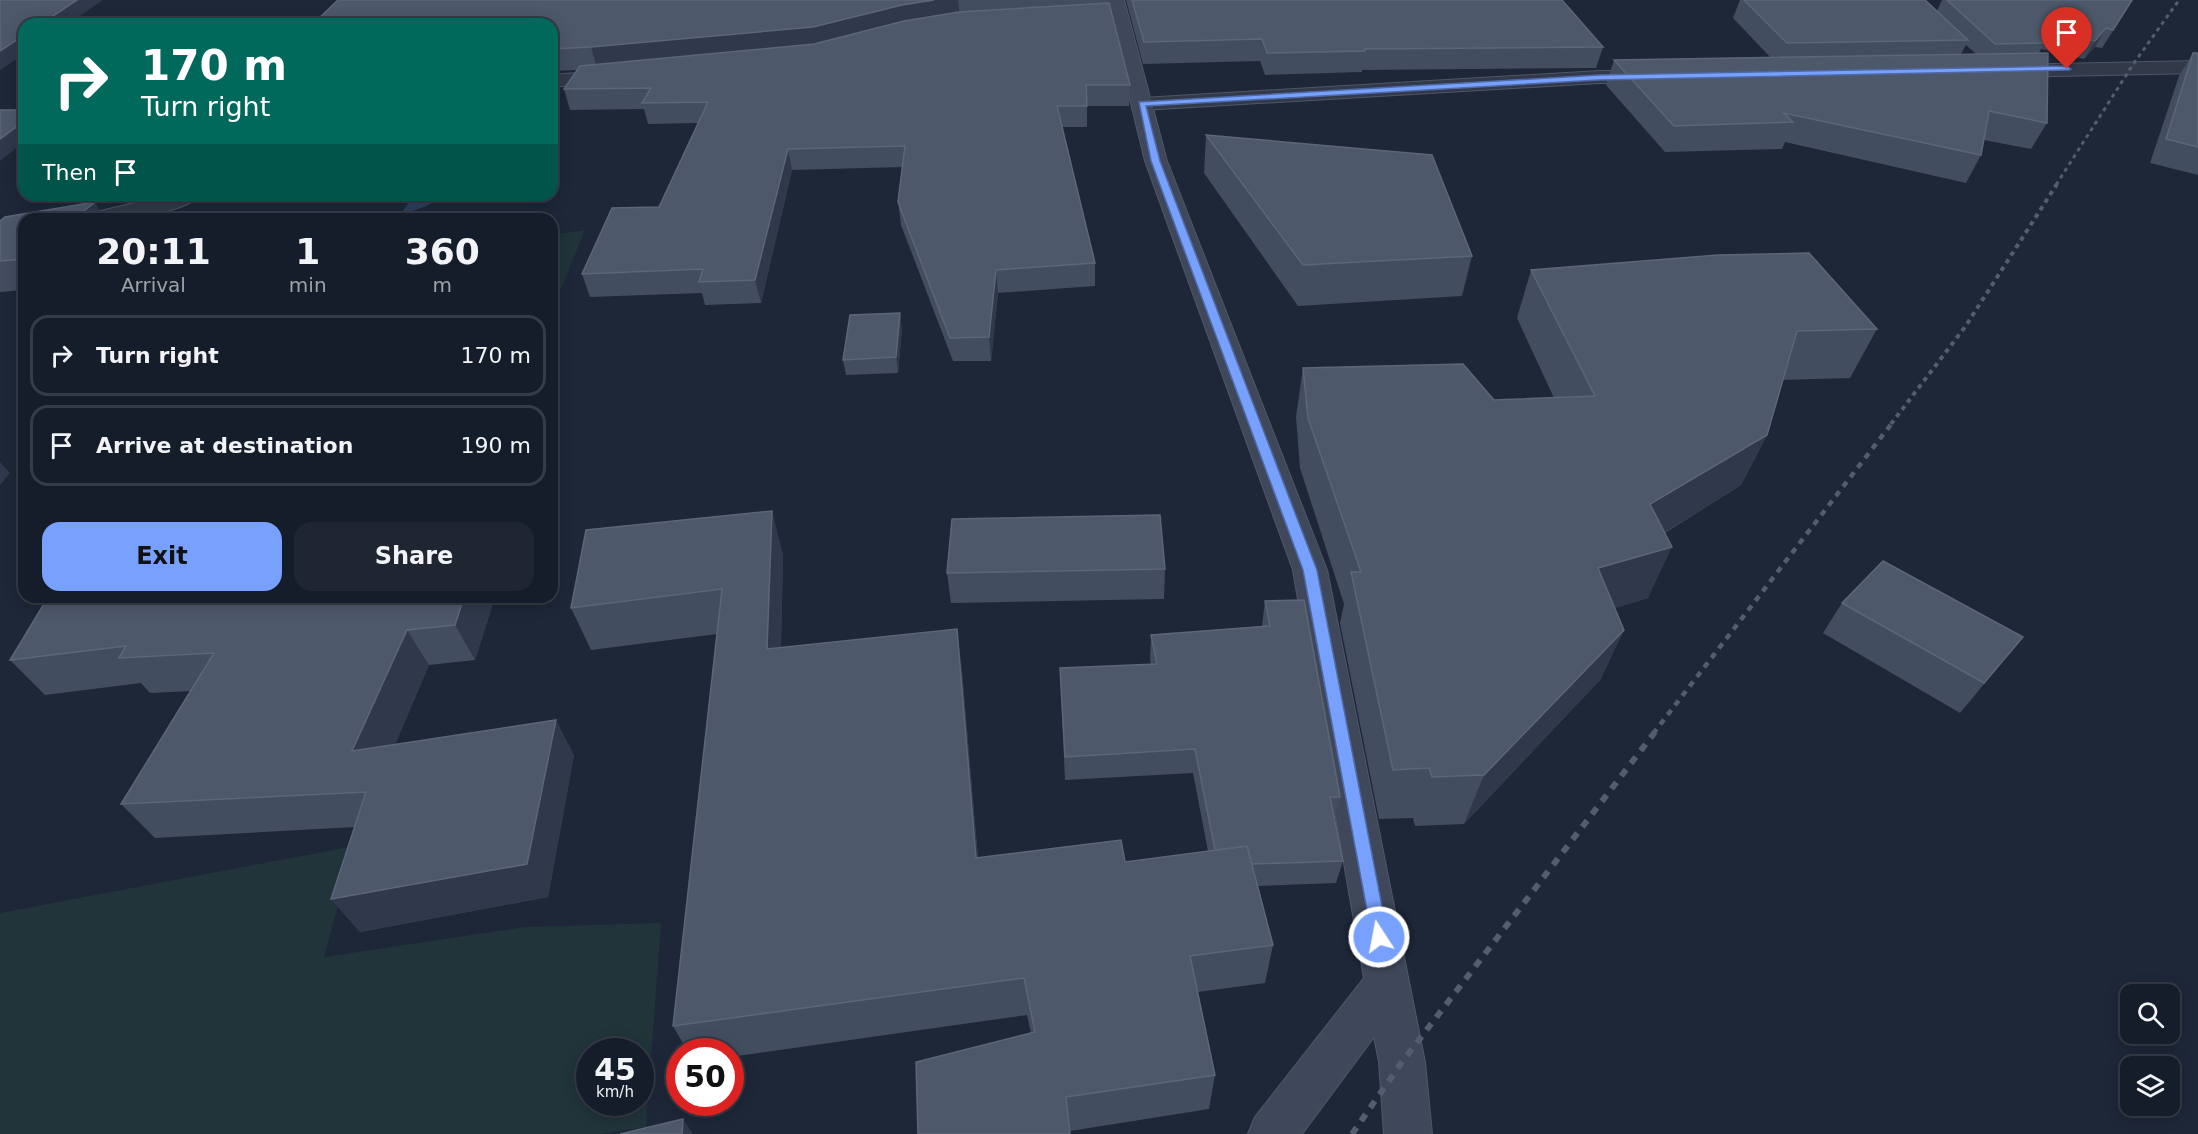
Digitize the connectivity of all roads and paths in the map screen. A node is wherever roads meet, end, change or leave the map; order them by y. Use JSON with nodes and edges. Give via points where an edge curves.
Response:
{"nodes":[{"id":1,"x":1110,"y":10,"type":"edge"},
{"id":2,"x":2198,"y":67,"type":"edge"},
{"id":3,"x":1980,"y":72,"type":"edge"},
{"id":4,"x":638,"y":74,"type":"edge"},
{"id":5,"x":1671,"y":76,"type":"edge"},
{"id":6,"x":558,"y":81,"type":"edge"},
{"id":7,"x":1142,"y":104,"type":"junction"},
{"id":8,"x":173,"y":201,"type":"edge"},
{"id":9,"x":122,"y":213,"type":"edge"},
{"id":10,"x":1388,"y":982,"type":"junction"},
{"id":11,"x":1272,"y":1134,"type":"edge"},
{"id":12,"x":1408,"y":1134,"type":"edge"}],
"edges":[{"from":1,"to":7,"type":"main road"},
{"from":2,"to":3,"type":"street"},
{"from":4,"to":6,"type":"street"},
{"from":5,"to":7,"type":"street"},
{"from":7,"to":10,"type":"main road","via":[[1156,161],[1310,570]]},
{"from":8,"to":9,"type":"street"},
{"from":10,"to":11,"type":"main road"},
{"from":10,"to":12,"type":"main road","via":[[1402,1062]]}]}
